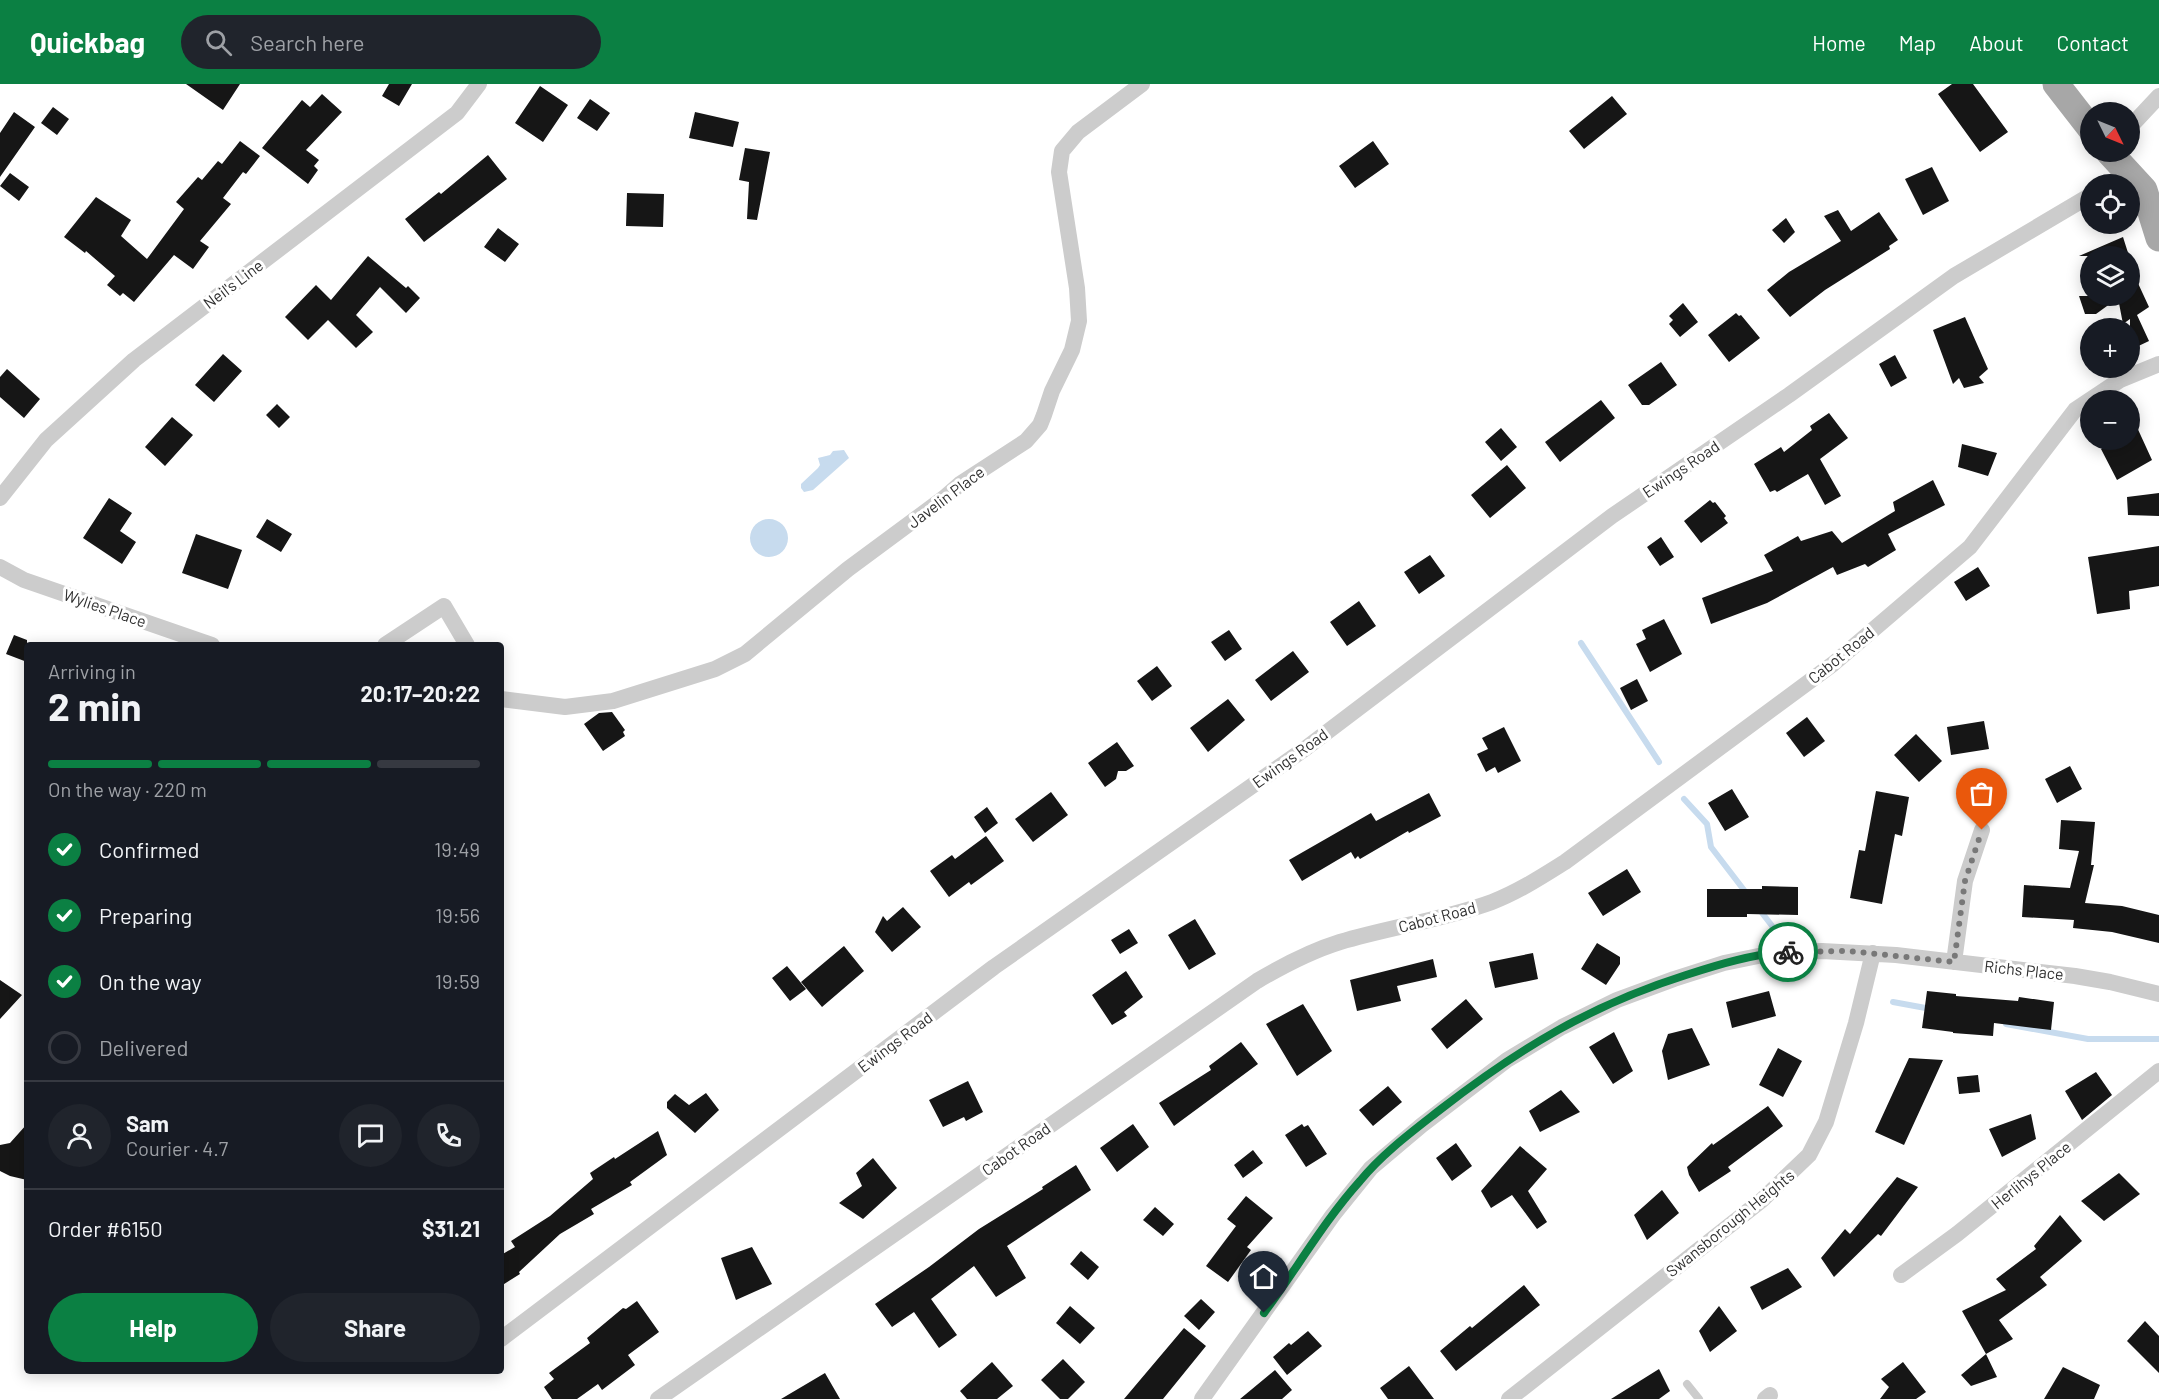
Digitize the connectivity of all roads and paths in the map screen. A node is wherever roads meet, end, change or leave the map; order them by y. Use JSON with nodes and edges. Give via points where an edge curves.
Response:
{"nodes":[{"id":1,"x":479,"y":84,"type":"edge"},
{"id":2,"x":1142,"y":84,"type":"edge"},
{"id":3,"x":2056,"y":84,"type":"edge"},
{"id":4,"x":2159,"y":96,"type":"edge"},
{"id":5,"x":2080,"y":115,"type":"edge"},
{"id":6,"x":2140,"y":116,"type":"edge"},
{"id":7,"x":2140,"y":188,"type":"edge"},
{"id":8,"x":2080,"y":202,"type":"edge"},
{"id":9,"x":2159,"y":238,"type":"edge"},
{"id":10,"x":2159,"y":364,"type":"edge"},
{"id":11,"x":0,"y":498,"type":"edge"},
{"id":12,"x":0,"y":567,"type":"edge"},
{"id":13,"x":203,"y":642,"type":"edge"},
{"id":14,"x":390,"y":642,"type":"edge"},
{"id":15,"x":466,"y":642,"type":"edge"},
{"id":16,"x":504,"y":699,"type":"edge"},
{"id":17,"x":1982,"y":830,"type":"dead end"},
{"id":18,"x":1874,"y":953,"type":"junction"},
{"id":19,"x":1954,"y":962,"type":"junction"},
{"id":20,"x":2159,"y":994,"type":"edge"},
{"id":21,"x":2159,"y":1071,"type":"edge"},
{"id":22,"x":1901,"y":1275,"type":"dead end"},
{"id":23,"x":504,"y":1337,"type":"edge"},
{"id":24,"x":1687,"y":1384,"type":"dead end"},
{"id":25,"x":658,"y":1399,"type":"edge"},
{"id":26,"x":1202,"y":1399,"type":"edge"},
{"id":27,"x":1509,"y":1399,"type":"edge"},
{"id":28,"x":1699,"y":1399,"type":"edge"}],
"edges":[{"from":1,"to":11,"type":"street","name":"Neil's Line","via":[[458,113],[134,360],[46,440]]},
{"from":2,"to":16,"type":"street","name":"Javelin Place","via":[[1078,132],[1059,160],[1078,321],[1072,350],[1044,415],[1026,441],[960,484],[745,654],[715,669],[612,701],[565,707]]},
{"from":3,"to":5,"type":"main road"},
{"from":4,"to":6,"type":"street"},
{"from":7,"to":9,"type":"main road","via":[[2144,190]]},
{"from":8,"to":23,"type":"street","name":"Ewings Road","via":[[1954,276],[1612,516],[1306,748],[994,967]]},
{"from":10,"to":25,"type":"street","name":"Cabot Road","via":[[2120,380],[2075,410],[1970,547],[1833,664],[1584,849],[1523,888],[1492,902],[1326,947],[1257,981]]},
{"from":12,"to":13,"type":"street","name":"Wylies Place","via":[[24,580]]},
{"from":14,"to":15,"type":"street","via":[[444,606]]},
{"from":17,"to":19,"type":"street","via":[[1965,881]]},
{"from":18,"to":19,"type":"street","name":"Richs Place"},
{"from":18,"to":26,"type":"street","name":"Richs Place","via":[[1773,953],[1700,970],[1617,1000],[1507,1060],[1398,1144],[1359,1181]]},
{"from":18,"to":27,"type":"street","name":"Swansborough Heights","via":[[1826,1122],[1809,1155],[1762,1200]]},
{"from":19,"to":20,"type":"street","name":"Richs Place","via":[[2093,978]]},
{"from":21,"to":22,"type":"street","name":"Herlihys Place"},
{"from":24,"to":28,"type":"lane"}]}
